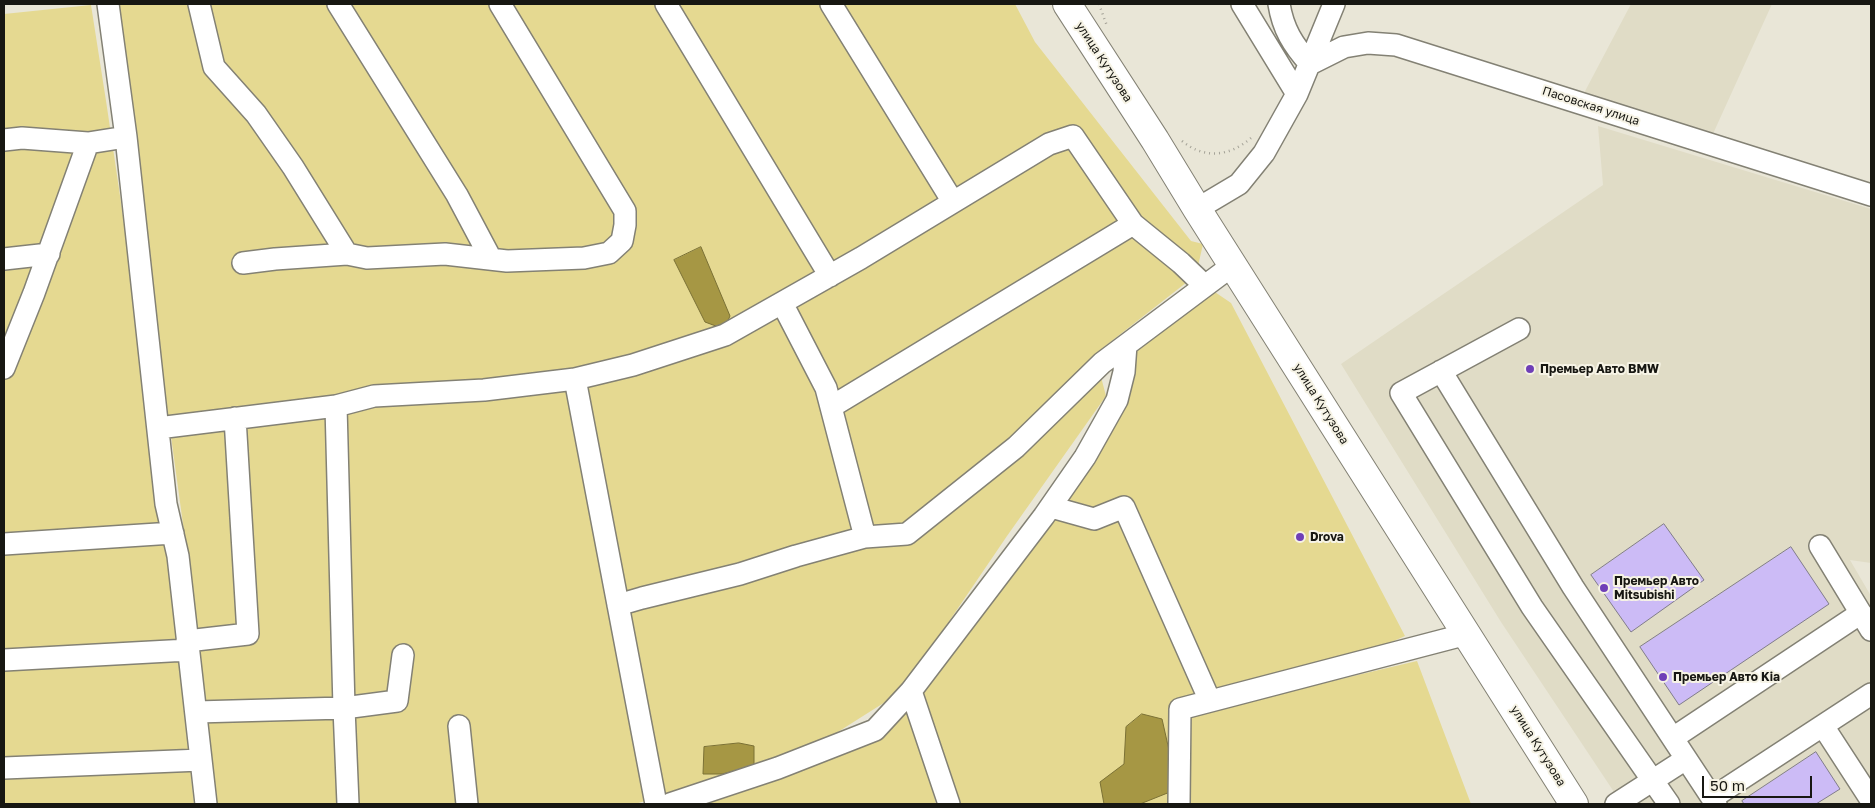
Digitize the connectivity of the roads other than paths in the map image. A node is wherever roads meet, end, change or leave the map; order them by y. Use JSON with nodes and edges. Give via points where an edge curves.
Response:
{"nodes":[{"id":1,"x":108,"y":4,"type":"edge"},
{"id":2,"x":199,"y":4,"type":"edge"},
{"id":3,"x":338,"y":4,"type":"edge"},
{"id":4,"x":500,"y":4,"type":"edge"},
{"id":5,"x":666,"y":4,"type":"edge"},
{"id":6,"x":831,"y":4,"type":"edge"},
{"id":7,"x":1067,"y":4,"type":"edge"},
{"id":8,"x":1274,"y":4,"type":"edge"},
{"id":9,"x":1279,"y":4,"type":"edge"},
{"id":10,"x":1334,"y":4,"type":"edge"},
{"id":11,"x":1246,"y":12,"type":"edge"},
{"id":12,"x":1310,"y":64,"type":"junction"},
{"id":13,"x":1297,"y":94,"type":"junction"},
{"id":14,"x":126,"y":137,"type":"junction"},
{"id":15,"x":4,"y":140,"type":"edge"},
{"id":16,"x":88,"y":143,"type":"junction"},
{"id":17,"x":1871,"y":194,"type":"edge"},
{"id":18,"x":953,"y":202,"type":"junction"},
{"id":19,"x":1197,"y":209,"type":"junction"},
{"id":20,"x":1133,"y":224,"type":"junction"},
{"id":21,"x":48,"y":254,"type":"junction"},
{"id":22,"x":347,"y":254,"type":"junction"},
{"id":23,"x":4,"y":259,"type":"edge"},
{"id":24,"x":491,"y":259,"type":"junction"},
{"id":25,"x":243,"y":264,"type":"dead end"},
{"id":26,"x":1233,"y":265,"type":"junction"},
{"id":27,"x":830,"y":276,"type":"junction"},
{"id":28,"x":1204,"y":286,"type":"junction"},
{"id":29,"x":782,"y":303,"type":"junction"},
{"id":30,"x":1519,"y":329,"type":"dead end"},
{"id":31,"x":1126,"y":345,"type":"junction"},
{"id":32,"x":4,"y":368,"type":"edge"},
{"id":33,"x":1441,"y":371,"type":"junction"},
{"id":34,"x":576,"y":379,"type":"junction"},
{"id":35,"x":336,"y":406,"type":"junction"},
{"id":36,"x":831,"y":407,"type":"junction"},
{"id":37,"x":235,"y":418,"type":"junction"},
{"id":38,"x":158,"y":428,"type":"junction"},
{"id":39,"x":1051,"y":507,"type":"junction"},
{"id":40,"x":173,"y":533,"type":"junction"},
{"id":41,"x":865,"y":537,"type":"junction"},
{"id":42,"x":4,"y":544,"type":"edge"},
{"id":43,"x":1820,"y":546,"type":"dead end"},
{"id":44,"x":618,"y":605,"type":"junction"},
{"id":45,"x":1866,"y":622,"type":"edge"},
{"id":46,"x":1468,"y":634,"type":"junction"},
{"id":47,"x":188,"y":645,"type":"junction"},
{"id":48,"x":403,"y":655,"type":"dead end"},
{"id":49,"x":4,"y":660,"type":"edge"},
{"id":50,"x":911,"y":691,"type":"junction"},
{"id":51,"x":1871,"y":694,"type":"edge"},
{"id":52,"x":1210,"y":701,"type":"junction"},
{"id":53,"x":344,"y":708,"type":"junction"},
{"id":54,"x":196,"y":712,"type":"junction"},
{"id":55,"x":459,"y":726,"type":"dead end"},
{"id":56,"x":1823,"y":726,"type":"junction"},
{"id":57,"x":1673,"y":738,"type":"junction"},
{"id":58,"x":1686,"y":758,"type":"junction"},
{"id":59,"x":201,"y":760,"type":"junction"},
{"id":60,"x":4,"y":768,"type":"edge"},
{"id":61,"x":1653,"y":780,"type":"junction"},
{"id":62,"x":1871,"y":800,"type":"edge"},
{"id":63,"x":1714,"y":801,"type":"edge"},
{"id":64,"x":206,"y":804,"type":"edge"},
{"id":65,"x":348,"y":804,"type":"edge"},
{"id":66,"x":467,"y":804,"type":"edge"},
{"id":67,"x":656,"y":804,"type":"edge"},
{"id":68,"x":670,"y":804,"type":"edge"},
{"id":69,"x":949,"y":804,"type":"edge"},
{"id":70,"x":1179,"y":804,"type":"edge"},
{"id":71,"x":1574,"y":804,"type":"edge"},
{"id":72,"x":1616,"y":804,"type":"edge"},
{"id":73,"x":1669,"y":804,"type":"edge"}],
"edges":[{"from":1,"to":14,"type":"street"},
{"from":2,"to":22,"type":"street","via":[[214,67],[256,114]]},
{"from":3,"to":24,"type":"street","via":[[457,195]]},
{"from":4,"to":24,"type":"street","via":[[625,211],[625,225],[622,241],[609,253],[584,258]]},
{"from":5,"to":27,"type":"street"},
{"from":6,"to":18,"type":"street"},
{"from":7,"to":19,"type":"main road","name":"улица Кутузова"},
{"from":8,"to":11,"type":"street"},
{"from":9,"to":12,"type":"street","via":[[1282,22],[1296,48]]},
{"from":10,"to":12,"type":"street","via":[[1318,37]]},
{"from":11,"to":13,"type":"street"},
{"from":12,"to":13,"type":"street"},
{"from":12,"to":17,"type":"street","name":"Пасовская улица","via":[[1344,47],[1368,43],[1396,45]]},
{"from":13,"to":19,"type":"street","via":[[1264,153],[1239,184]]},
{"from":14,"to":16,"type":"street"},
{"from":14,"to":38,"type":"street"},
{"from":15,"to":16,"type":"street","via":[[22,138]]},
{"from":16,"to":21,"type":"street"},
{"from":18,"to":20,"type":"street","via":[[1049,144],[1073,136]]},
{"from":18,"to":27,"type":"street"},
{"from":19,"to":26,"type":"main road","name":"улица Кутузова"},
{"from":20,"to":28,"type":"street","via":[[1182,263]]},
{"from":20,"to":36,"type":"street"},
{"from":21,"to":23,"type":"street"},
{"from":21,"to":32,"type":"street"},
{"from":22,"to":24,"type":"street","via":[[367,258],[445,254]]},
{"from":22,"to":25,"type":"street"},
{"from":26,"to":28,"type":"street"},
{"from":26,"to":46,"type":"main road","name":"улица Кутузова"},
{"from":27,"to":29,"type":"street"},
{"from":28,"to":31,"type":"street"},
{"from":29,"to":34,"type":"street","via":[[725,335],[633,365]]},
{"from":29,"to":36,"type":"street","via":[[826,388]]},
{"from":30,"to":33,"type":"street"},
{"from":31,"to":39,"type":"street","via":[[1117,400],[1085,457]]},
{"from":31,"to":41,"type":"street","via":[[1102,363],[1016,447],[907,534]]},
{"from":33,"to":57,"type":"street","via":[[1573,587]]},
{"from":33,"to":61,"type":"street","via":[[1401,393],[1532,607]]},
{"from":34,"to":35,"type":"street","via":[[484,390],[374,396]]},
{"from":34,"to":44,"type":"street"},
{"from":35,"to":37,"type":"street"},
{"from":35,"to":53,"type":"street"},
{"from":36,"to":41,"type":"street"},
{"from":37,"to":38,"type":"street"},
{"from":37,"to":47,"type":"street","via":[[248,634]]},
{"from":38,"to":40,"type":"street","via":[[166,504]]},
{"from":39,"to":50,"type":"street"},
{"from":39,"to":52,"type":"street","via":[[1094,519],[1124,508]]},
{"from":40,"to":42,"type":"street"},
{"from":40,"to":47,"type":"street"},
{"from":41,"to":44,"type":"street"},
{"from":43,"to":45,"type":"street"},
{"from":44,"to":67,"type":"street"},
{"from":45,"to":57,"type":"street"},
{"from":46,"to":52,"type":"street"},
{"from":46,"to":71,"type":"main road","name":"улица Кутузова"},
{"from":47,"to":49,"type":"street"},
{"from":47,"to":54,"type":"street"},
{"from":48,"to":53,"type":"street","via":[[397,701]]},
{"from":50,"to":68,"type":"street","via":[[875,730],[778,768]]},
{"from":50,"to":69,"type":"street"},
{"from":51,"to":56,"type":"street"},
{"from":52,"to":70,"type":"street","via":[[1180,709]]},
{"from":53,"to":54,"type":"street"},
{"from":53,"to":65,"type":"street"},
{"from":54,"to":59,"type":"street"},
{"from":55,"to":66,"type":"street"},
{"from":56,"to":62,"type":"street"},
{"from":56,"to":63,"type":"street"},
{"from":57,"to":58,"type":"street"},
{"from":58,"to":61,"type":"street"},
{"from":58,"to":63,"type":"street"},
{"from":59,"to":60,"type":"street"},
{"from":59,"to":64,"type":"street"},
{"from":61,"to":72,"type":"street"},
{"from":61,"to":73,"type":"street"}]}
